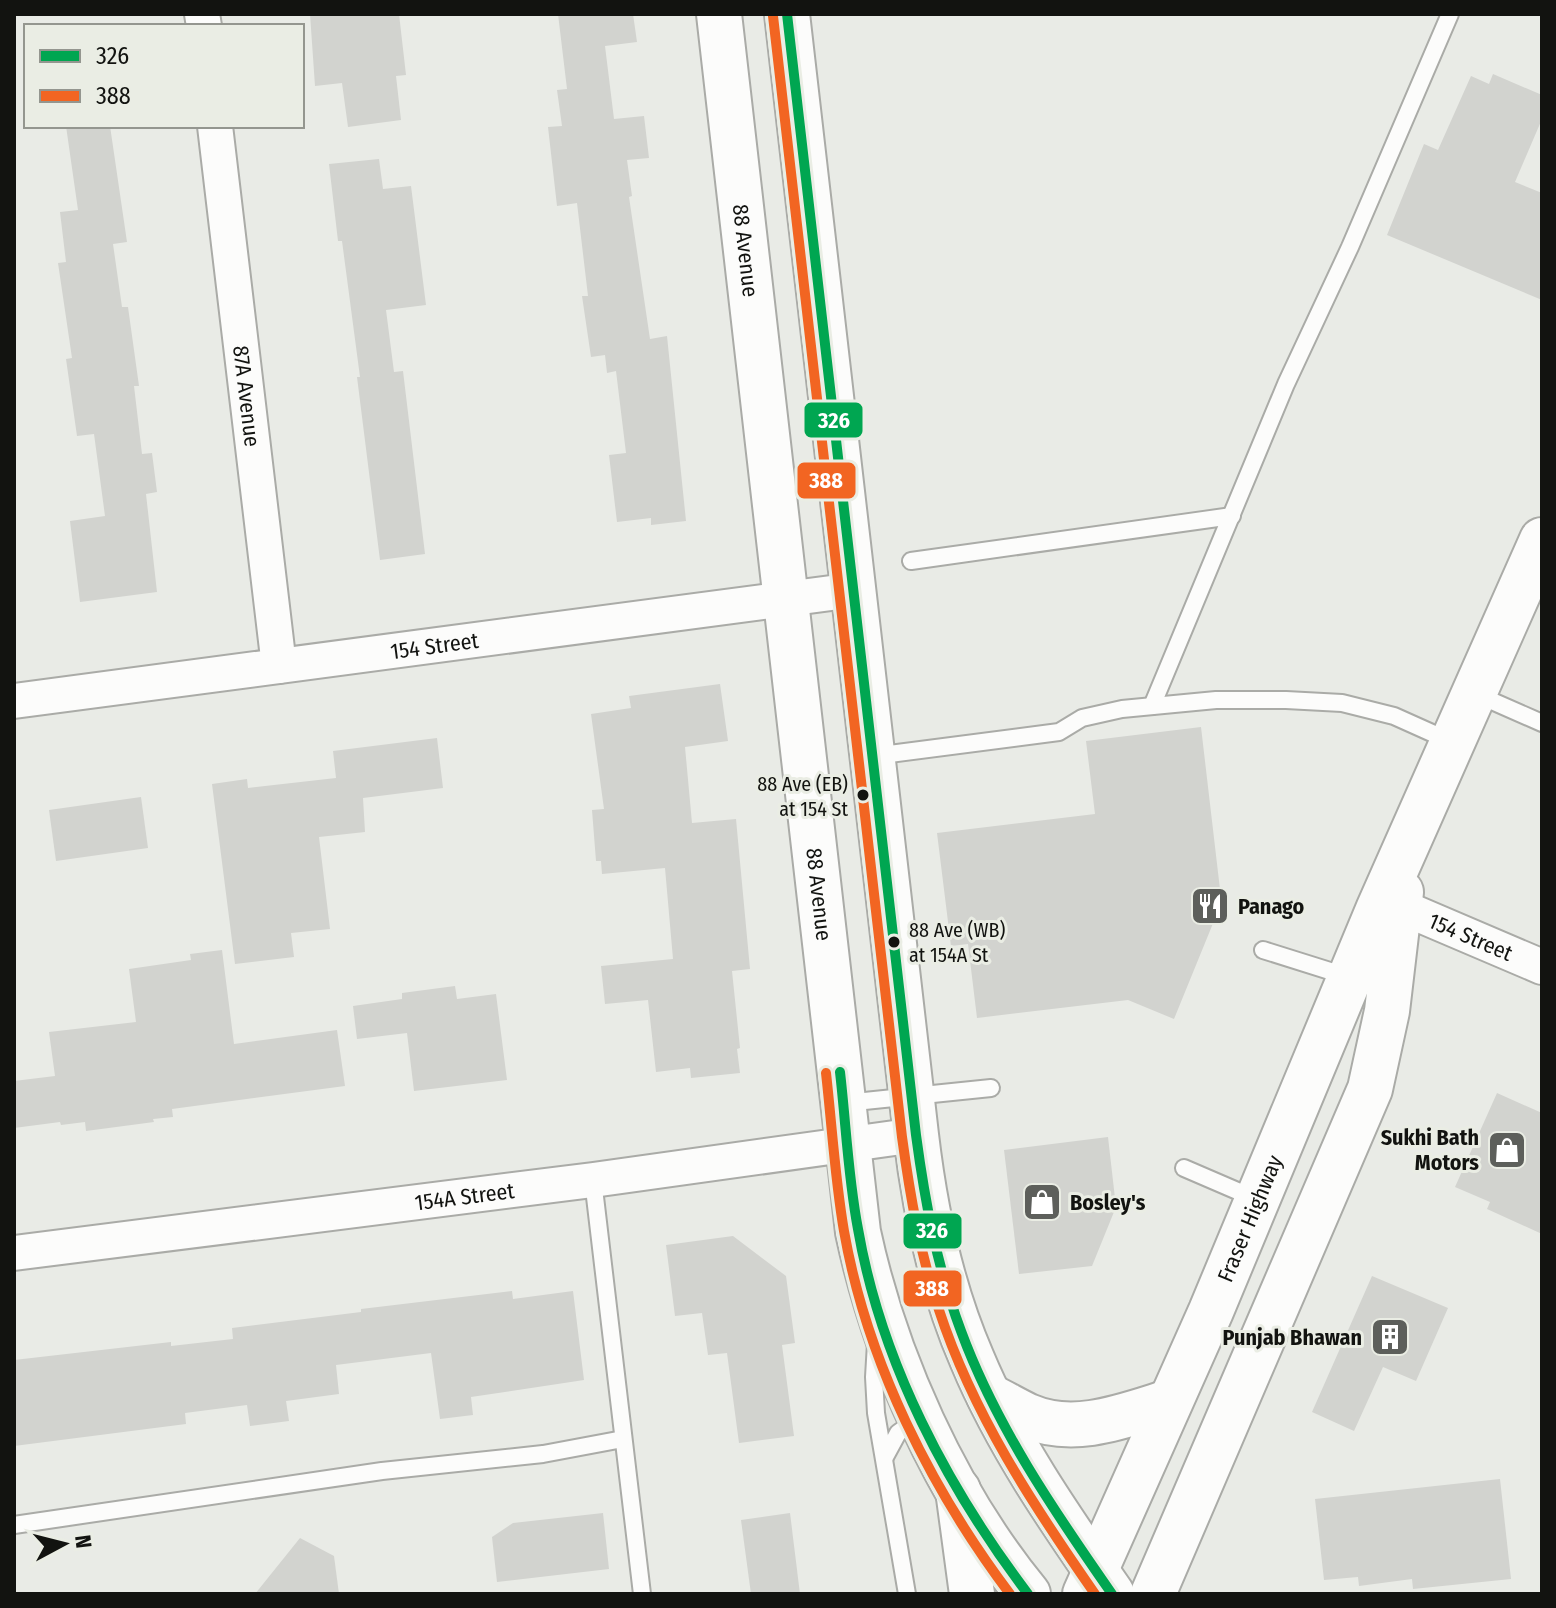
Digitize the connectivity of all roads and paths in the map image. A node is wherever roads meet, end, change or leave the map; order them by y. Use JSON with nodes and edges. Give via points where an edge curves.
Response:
{"nodes":[{"id":1,"x":719,"y":14,"type":"edge"},
{"id":2,"x":787,"y":14,"type":"edge"},
{"id":3,"x":1450,"y":14,"type":"edge"},
{"id":4,"x":215,"y":128,"type":"edge"},
{"id":5,"x":1232,"y":516,"type":"junction"},
{"id":6,"x":1542,"y":540,"type":"edge"},
{"id":7,"x":911,"y":561,"type":"dead end"},
{"id":8,"x":854,"y":590,"type":"junction"},
{"id":9,"x":786,"y":599,"type":"junction"},
{"id":10,"x":279,"y":666,"type":"junction"},
{"id":11,"x":1475,"y":693,"type":"junction"},
{"id":12,"x":14,"y":701,"type":"edge"},
{"id":13,"x":1152,"y":706,"type":"junction"},
{"id":14,"x":1542,"y":723,"type":"edge"},
{"id":15,"x":1453,"y":743,"type":"junction"},
{"id":16,"x":874,"y":756,"type":"junction"},
{"id":17,"x":1409,"y":842,"type":"junction"},
{"id":18,"x":1399,"y":906,"type":"junction"},
{"id":19,"x":1263,"y":950,"type":"dead end"},
{"id":20,"x":1542,"y":967,"type":"edge"},
{"id":21,"x":1350,"y":977,"type":"junction"},
{"id":22,"x":991,"y":1088,"type":"dead end"},
{"id":23,"x":914,"y":1116,"type":"junction"},
{"id":24,"x":846,"y":1124,"type":"junction"},
{"id":25,"x":1184,"y":1168,"type":"dead end"},
{"id":26,"x":593,"y":1180,"type":"junction"},
{"id":27,"x":1257,"y":1200,"type":"junction"},
{"id":28,"x":14,"y":1253,"type":"edge"},
{"id":29,"x":881,"y":1316,"type":"junction"},
{"id":30,"x":989,"y":1396,"type":"junction"},
{"id":31,"x":1169,"y":1402,"type":"junction"},
{"id":32,"x":921,"y":1417,"type":"junction"},
{"id":33,"x":623,"y":1439,"type":"junction"},
{"id":34,"x":885,"y":1457,"type":"junction"},
{"id":35,"x":958,"y":1490,"type":"junction"},
{"id":36,"x":14,"y":1525,"type":"edge"},
{"id":37,"x":1097,"y":1586,"type":"edge"},
{"id":38,"x":642,"y":1594,"type":"edge"},
{"id":39,"x":907,"y":1594,"type":"edge"},
{"id":40,"x":972,"y":1594,"type":"edge"},
{"id":41,"x":1028,"y":1594,"type":"edge"},
{"id":42,"x":1153,"y":1594,"type":"edge"}],
"edges":[{"from":1,"to":9,"type":"main road","name":"88 Avenue"},
{"from":2,"to":8,"type":"main road"},
{"from":3,"to":5,"type":"lane"},
{"from":4,"to":10,"type":"street","name":"87A Avenue"},
{"from":5,"to":7,"type":"lane"},
{"from":5,"to":13,"type":"lane"},
{"from":6,"to":11,"type":"main road","name":"Fraser Highway"},
{"from":8,"to":9,"type":"street","name":"154 Street"},
{"from":8,"to":16,"type":"main road"},
{"from":9,"to":10,"type":"street","name":"154 Street"},
{"from":9,"to":24,"type":"main road","name":"88 Avenue"},
{"from":10,"to":12,"type":"street","name":"154 Street"},
{"from":11,"to":14,"type":"lane"},
{"from":11,"to":15,"type":"main road","name":"Fraser Highway"},
{"from":13,"to":15,"type":"lane","via":[[1244,700],[1342,703],[1394,716]]},
{"from":13,"to":16,"type":"lane","via":[[1082,718],[1059,732]]},
{"from":15,"to":17,"type":"main road","name":"Fraser Highway"},
{"from":16,"to":23,"type":"main road"},
{"from":17,"to":18,"type":"main road","name":"Fraser Highway"},
{"from":17,"to":21,"type":"main road","name":"Fraser Highway"},
{"from":18,"to":20,"type":"street","name":"154 Street"},
{"from":18,"to":42,"type":"main road","name":"Fraser Highway","via":[[1387,1011],[1370,1089]]},
{"from":19,"to":21,"type":"lane"},
{"from":21,"to":27,"type":"main road","name":"Fraser Highway"},
{"from":22,"to":23,"type":"lane"},
{"from":23,"to":24,"type":"street","name":"154A Street"},
{"from":23,"to":30,"type":"main road","via":[[920,1173],[946,1288]]},
{"from":24,"to":26,"type":"street","name":"154A Street"},
{"from":24,"to":29,"type":"main road","name":"88 Avenue","via":[[858,1232]]},
{"from":25,"to":27,"type":"lane"},
{"from":26,"to":28,"type":"street","name":"154A Street"},
{"from":26,"to":33,"type":"lane"},
{"from":27,"to":31,"type":"main road","name":"Fraser Highway"},
{"from":29,"to":32,"type":"main road","name":"88 Avenue"},
{"from":29,"to":34,"type":"lane","via":[[874,1377]]},
{"from":30,"to":31,"type":"main road","via":[[1030,1417],[1080,1424]]},
{"from":30,"to":37,"type":"main road"},
{"from":31,"to":37,"type":"main road","name":"Fraser Highway"},
{"from":32,"to":34,"type":"lane","via":[[898,1433]]},
{"from":32,"to":35,"type":"main road","name":"88 Avenue"},
{"from":33,"to":36,"type":"lane"},
{"from":33,"to":38,"type":"lane"},
{"from":34,"to":39,"type":"lane"},
{"from":35,"to":40,"type":"main road"},
{"from":35,"to":41,"type":"main road","name":"88 Avenue"}]}
